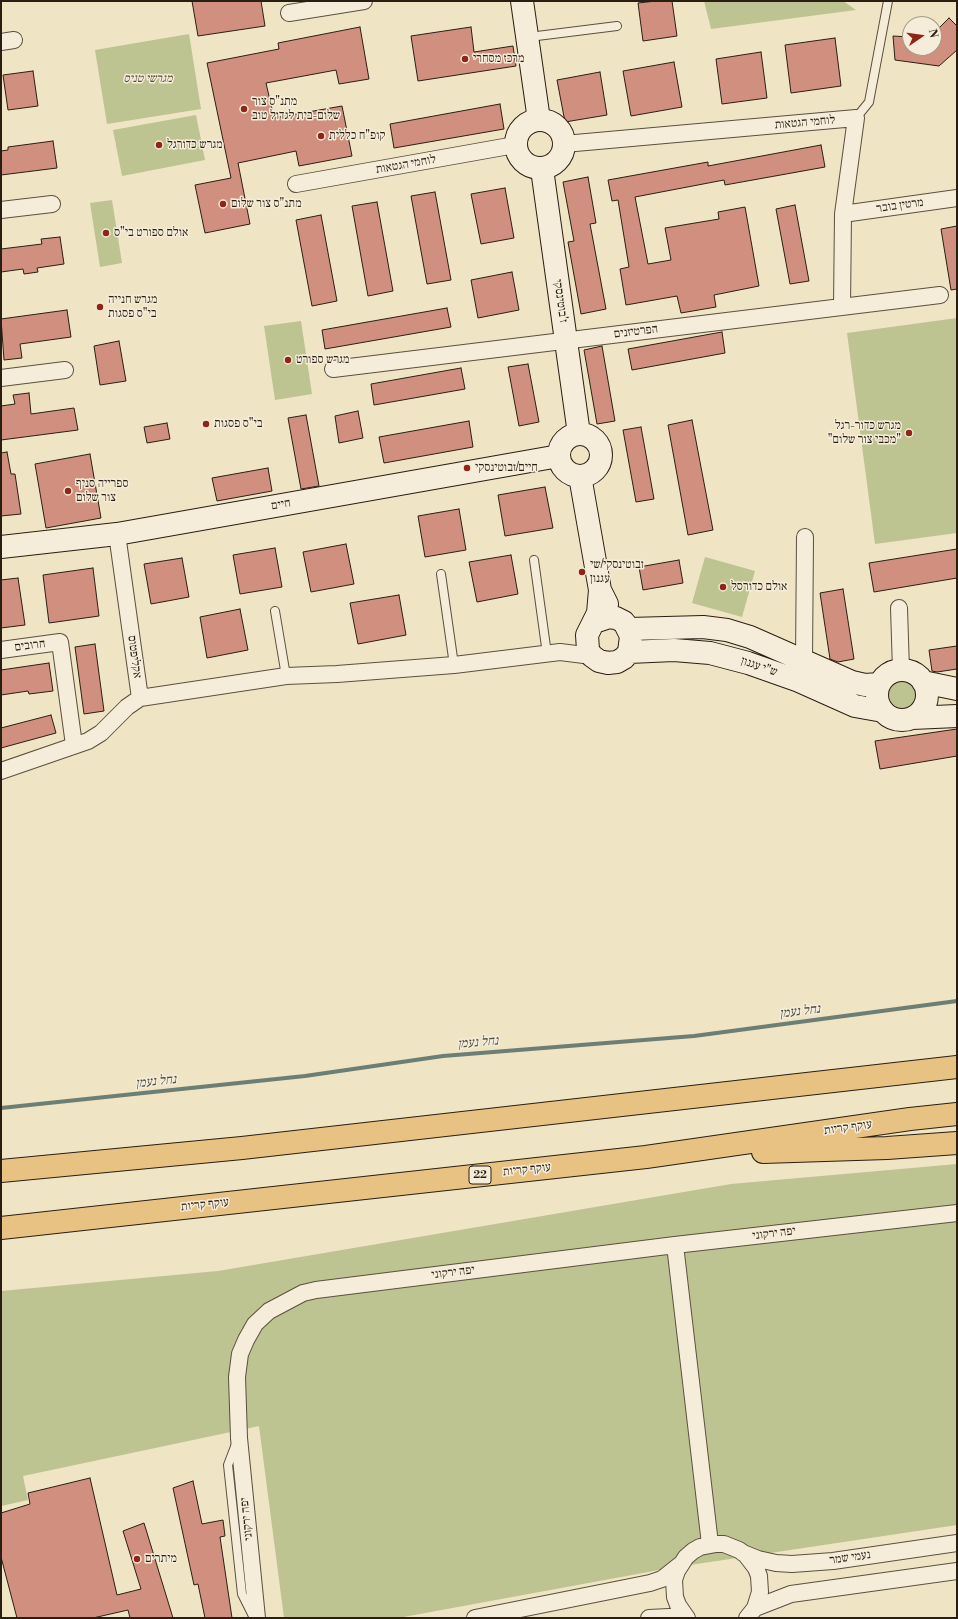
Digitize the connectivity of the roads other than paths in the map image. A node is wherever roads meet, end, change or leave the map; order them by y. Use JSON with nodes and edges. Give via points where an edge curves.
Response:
{"nodes":[{"id":1,"x":364,"y":1,"type":"edge"},
{"id":2,"x":522,"y":1,"type":"edge"},
{"id":3,"x":888,"y":1,"type":"edge"},
{"id":4,"x":289,"y":13,"type":"dead end"},
{"id":5,"x":617,"y":26,"type":"dead end"},
{"id":6,"x":527,"y":37,"type":"junction"},
{"id":7,"x":856,"y":118,"type":"junction"},
{"id":8,"x":539,"y":120,"type":"junction"},
{"id":9,"x":564,"y":144,"type":"junction"},
{"id":10,"x":515,"y":145,"type":"junction"},
{"id":11,"x":542,"y":169,"type":"junction"},
{"id":12,"x":296,"y":184,"type":"dead end"},
{"id":13,"x":957,"y":198,"type":"edge"},
{"id":14,"x":52,"y":204,"type":"dead end"},
{"id":15,"x":1,"y":210,"type":"edge"},
{"id":16,"x":843,"y":214,"type":"junction"},
{"id":17,"x":940,"y":295,"type":"dead end"},
{"id":18,"x":842,"y":307,"type":"junction"},
{"id":19,"x":566,"y":341,"type":"junction"},
{"id":20,"x":332,"y":369,"type":"dead end"},
{"id":21,"x":65,"y":370,"type":"dead end"},
{"id":22,"x":1,"y":378,"type":"edge"},
{"id":23,"x":579,"y":434,"type":"junction"},
{"id":24,"x":559,"y":456,"type":"junction"},
{"id":25,"x":580,"y":476,"type":"junction"},
{"id":26,"x":117,"y":534,"type":"junction"},
{"id":27,"x":805,"y":537,"type":"dead end"},
{"id":28,"x":1,"y":547,"type":"edge"},
{"id":29,"x":534,"y":560,"type":"dead end"},
{"id":30,"x":441,"y":574,"type":"dead end"},
{"id":31,"x":600,"y":590,"type":"junction"},
{"id":32,"x":899,"y":608,"type":"dead end"},
{"id":33,"x":275,"y":611,"type":"dead end"},
{"id":34,"x":623,"y":624,"type":"junction"},
{"id":35,"x":590,"y":629,"type":"junction"},
{"id":36,"x":1,"y":650,"type":"edge"},
{"id":37,"x":629,"y":652,"type":"junction"},
{"id":38,"x":554,"y":653,"type":"junction"},
{"id":39,"x":592,"y":656,"type":"junction"},
{"id":40,"x":804,"y":660,"type":"junction"},
{"id":41,"x":454,"y":665,"type":"junction"},
{"id":42,"x":901,"y":670,"type":"junction"},
{"id":43,"x":286,"y":676,"type":"junction"},
{"id":44,"x":923,"y":682,"type":"junction"},
{"id":45,"x":879,"y":684,"type":"junction"},
{"id":46,"x":957,"y":689,"type":"edge"},
{"id":47,"x":140,"y":698,"type":"junction"},
{"id":48,"x":883,"y":711,"type":"junction"},
{"id":49,"x":957,"y":716,"type":"edge"},
{"id":50,"x":912,"y":718,"type":"junction"},
{"id":51,"x":74,"y":745,"type":"junction"},
{"id":52,"x":1,"y":771,"type":"edge"},
{"id":53,"x":957,"y":1067,"type":"edge"},
{"id":54,"x":957,"y":1114,"type":"edge"},
{"id":55,"x":957,"y":1143,"type":"edge"},
{"id":56,"x":646,"y":1156,"type":"junction"},
{"id":57,"x":1,"y":1171,"type":"edge"},
{"id":58,"x":957,"y":1213,"type":"edge"},
{"id":59,"x":1,"y":1228,"type":"edge"},
{"id":60,"x":675,"y":1245,"type":"junction"},
{"id":61,"x":957,"y":1543,"type":"edge"},
{"id":62,"x":710,"y":1544,"type":"junction"},
{"id":63,"x":743,"y":1553,"type":"junction"},
{"id":64,"x":681,"y":1564,"type":"junction"},
{"id":65,"x":957,"y":1571,"type":"edge"},
{"id":66,"x":751,"y":1613,"type":"edge"},
{"id":67,"x":256,"y":1618,"type":"edge"},
{"id":68,"x":475,"y":1618,"type":"edge"},
{"id":69,"x":648,"y":1618,"type":"edge"},
{"id":70,"x":676,"y":1618,"type":"edge"},
{"id":71,"x":687,"y":1618,"type":"edge"}],
"edges":[{"from":1,"to":4,"type":"street"},
{"from":2,"to":6,"type":"street"},
{"from":3,"to":7,"type":"lane","via":[[869,102]]},
{"from":5,"to":6,"type":"lane"},
{"from":6,"to":8,"type":"street"},
{"from":7,"to":9,"type":"street","name":"לוחמי הגטאות"},
{"from":7,"to":16,"type":"street"},
{"from":8,"to":9,"type":"street","via":[[554,124],[559,129]]},
{"from":8,"to":10,"type":"street","via":[[530,122],[522,128]]},
{"from":9,"to":11,"type":"street","via":[[563,153],[558,161]]},
{"from":10,"to":11,"type":"street","via":[[521,160],[530,167]]},
{"from":10,"to":12,"type":"street","name":"לוחמי הגטאות"},
{"from":11,"to":19,"type":"street","name":"ז'בוטינסקי"},
{"from":13,"to":16,"type":"street","name":"מרטין בובר"},
{"from":14,"to":15,"type":"street"},
{"from":16,"to":18,"type":"street"},
{"from":17,"to":18,"type":"street","name":"הפרטיזנים"},
{"from":18,"to":19,"type":"street","name":"הפרטיזנים"},
{"from":19,"to":20,"type":"street","name":"הפרטיזנים"},
{"from":19,"to":23,"type":"street","name":"ז'בוטינסקי"},
{"from":21,"to":22,"type":"street"},
{"from":23,"to":24,"type":"street","via":[[565,441],[560,448]]},
{"from":23,"to":25,"type":"street","via":[[593,439],[600,451],[600,459],[593,471]]},
{"from":24,"to":25,"type":"street","via":[[565,470]]},
{"from":24,"to":26,"type":"street","name":"חיים"},
{"from":25,"to":31,"type":"street"},
{"from":26,"to":28,"type":"street","name":"חיים"},
{"from":26,"to":47,"type":"street","name":"אקליפטוס"},
{"from":27,"to":40,"type":"street"},
{"from":29,"to":38,"type":"lane"},
{"from":30,"to":41,"type":"lane"},
{"from":31,"to":34,"type":"street"},
{"from":31,"to":35,"type":"street","via":[[598,613]]},
{"from":32,"to":42,"type":"street"},
{"from":33,"to":43,"type":"lane"},
{"from":34,"to":35,"type":"street","via":[[601,619]]},
{"from":34,"to":37,"type":"street","via":[[632,636]]},
{"from":34,"to":40,"type":"street","name":"ש\"י עגנון","via":[[727,630]]},
{"from":35,"to":38,"type":"street"},
{"from":35,"to":39,"type":"street","via":[[588,650]]},
{"from":36,"to":51,"type":"street","name":"חרובים","via":[[60,642]]},
{"from":37,"to":39,"type":"street","via":[[617,662],[608,663]]},
{"from":37,"to":48,"type":"street","name":"ש\"י עגנון","via":[[674,650],[710,653],[799,681],[855,706]]},
{"from":38,"to":39,"type":"street"},
{"from":38,"to":41,"type":"street"},
{"from":40,"to":45,"type":"street","name":"ש\"י עגנון","via":[[852,682]]},
{"from":41,"to":43,"type":"street"},
{"from":42,"to":44,"type":"street","via":[[910,672]]},
{"from":42,"to":45,"type":"street","via":[[888,674]]},
{"from":43,"to":47,"type":"street"},
{"from":44,"to":46,"type":"street"},
{"from":44,"to":50,"type":"street","via":[[926,690],[924,706]]},
{"from":45,"to":48,"type":"street","via":[[877,698]]},
{"from":47,"to":51,"type":"street","via":[[101,733],[88,741]]},
{"from":48,"to":50,"type":"street","via":[[896,719]]},
{"from":49,"to":50,"type":"street"},
{"from":51,"to":52,"type":"street"},
{"from":53,"to":57,"type":"highway","via":[[249,1147]]},
{"from":54,"to":56,"type":"highway","name":"עוקף קריות","number":"22"},
{"from":55,"to":56,"type":"highway","via":[[887,1148]]},
{"from":56,"to":59,"type":"highway","name":"עוקף קריות","number":"22"},
{"from":58,"to":60,"type":"street","name":"יפה ירקוני"},
{"from":60,"to":62,"type":"street"},
{"from":60,"to":67,"type":"street","name":"יפה ירקוני","via":[[316,1290],[303,1293],[269,1311],[255,1324],[246,1340],[240,1354],[237,1378],[238,1438]]},
{"from":61,"to":63,"type":"street","name":"נעמי שמר","via":[[833,1561],[792,1564],[758,1559]]},
{"from":62,"to":63,"type":"street","name":"נעמי שמר","via":[[724,1544]]},
{"from":62,"to":64,"type":"street","via":[[693,1551]]},
{"from":63,"to":66,"type":"street","via":[[759,1576],[760,1592]]},
{"from":64,"to":68,"type":"street","via":[[662,1579],[650,1583]]},
{"from":64,"to":71,"type":"street","via":[[674,1588],[678,1605]]},
{"from":65,"to":66,"type":"street","via":[[792,1594]]},
{"from":69,"to":70,"type":"street"}]}
